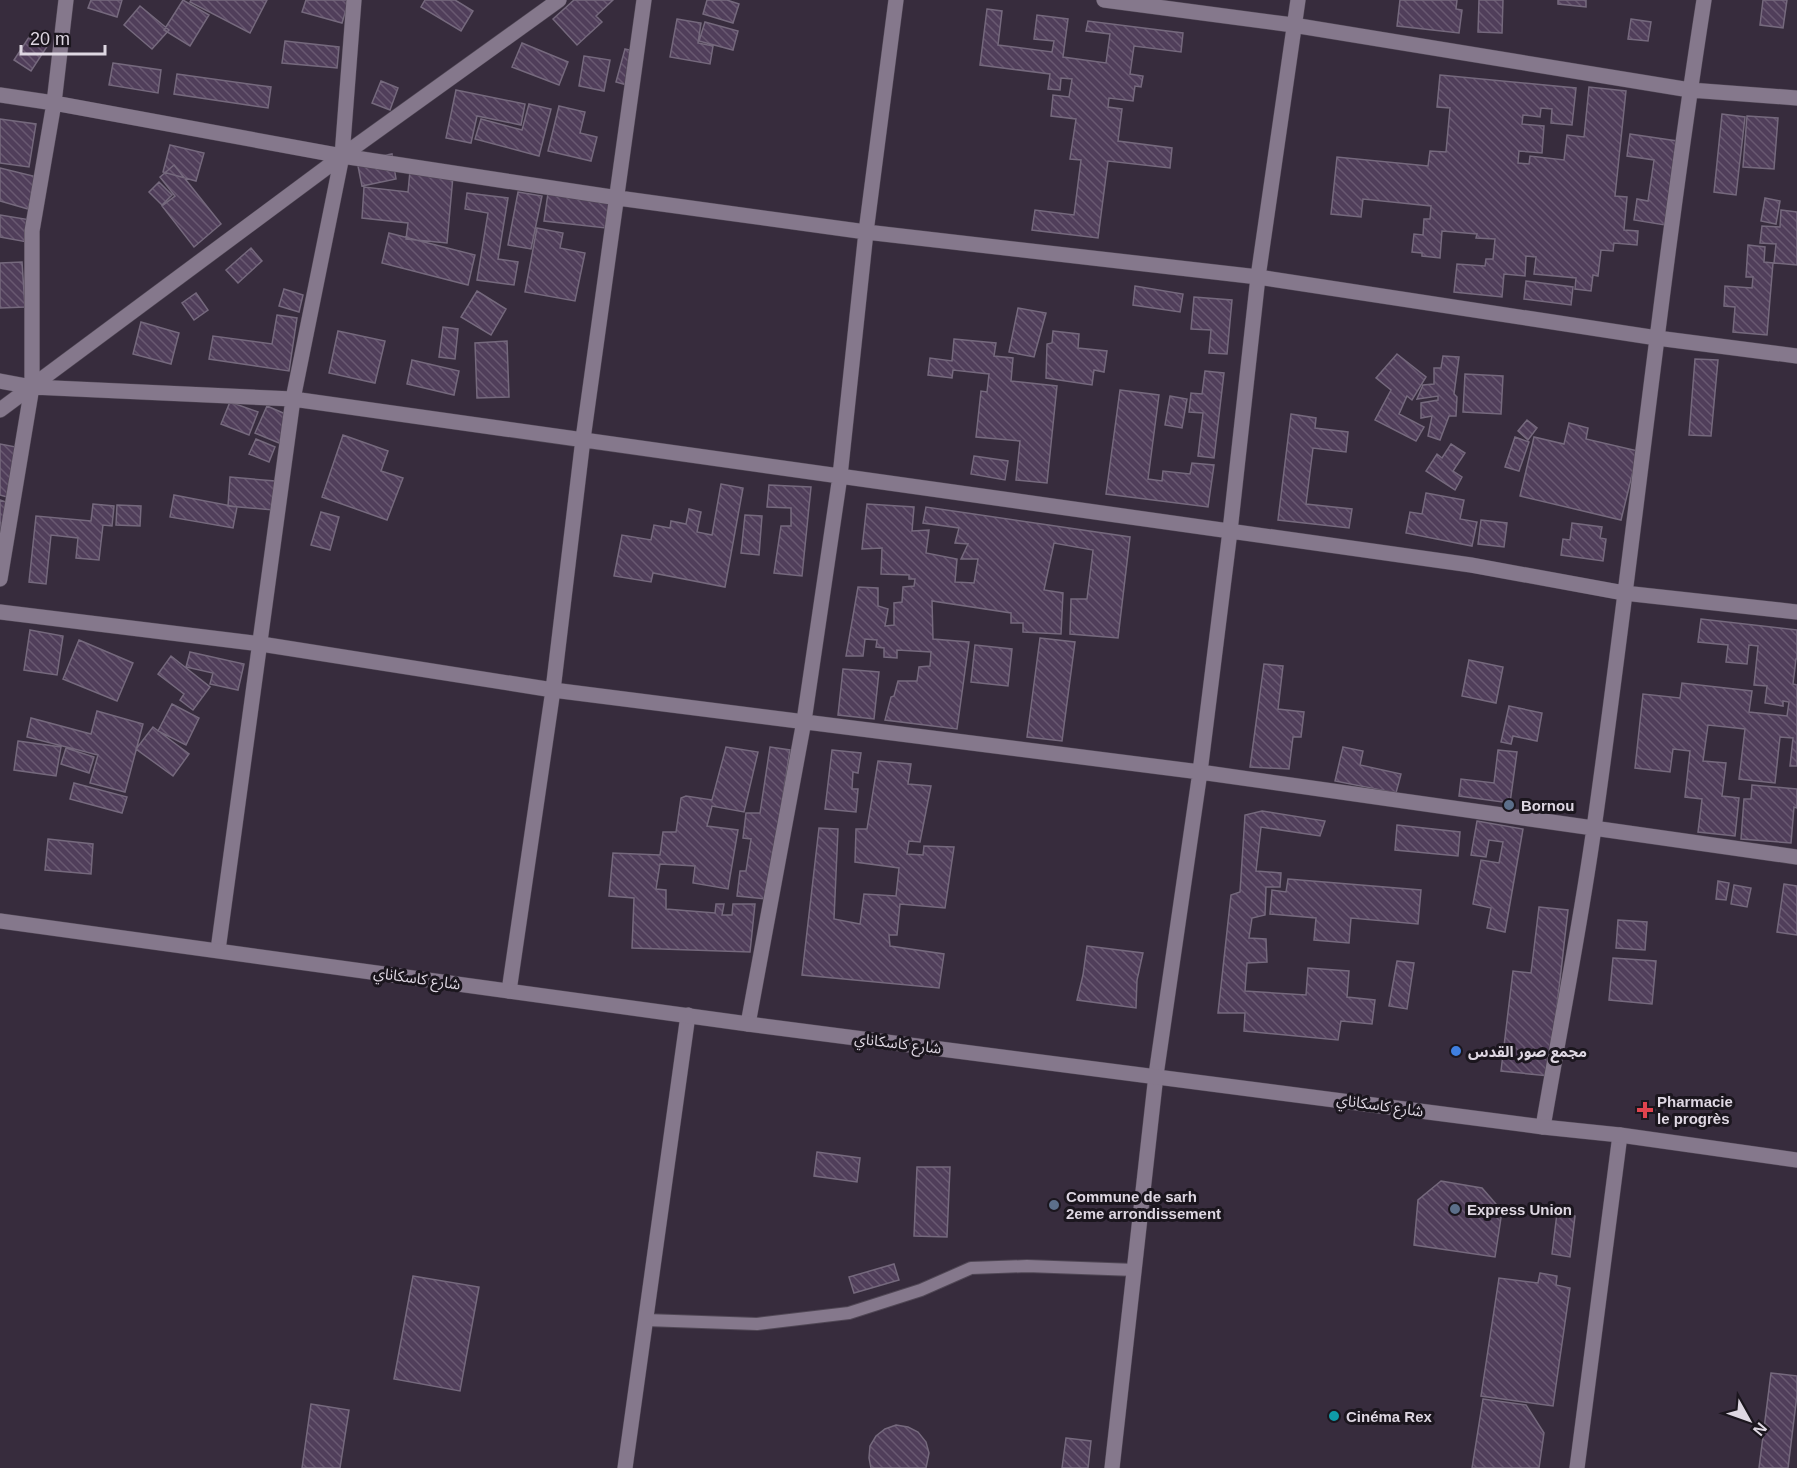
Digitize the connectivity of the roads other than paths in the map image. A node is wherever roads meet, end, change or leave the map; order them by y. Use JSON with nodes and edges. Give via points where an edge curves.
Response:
{"nodes":[{"id":1,"x":66,"y":0,"type":"edge"},
{"id":2,"x":354,"y":0,"type":"edge"},
{"id":3,"x":559,"y":0,"type":"edge"},
{"id":4,"x":644,"y":0,"type":"edge"},
{"id":5,"x":896,"y":0,"type":"edge"},
{"id":6,"x":1104,"y":0,"type":"edge"},
{"id":7,"x":1298,"y":0,"type":"edge"},
{"id":8,"x":1704,"y":0,"type":"edge"},
{"id":9,"x":1293,"y":25,"type":"junction"},
{"id":10,"x":1690,"y":90,"type":"junction"},
{"id":11,"x":0,"y":95,"type":"edge"},
{"id":12,"x":1797,"y":98,"type":"edge"},
{"id":13,"x":54,"y":103,"type":"junction"},
{"id":14,"x":342,"y":156,"type":"junction"},
{"id":15,"x":618,"y":198,"type":"junction"},
{"id":16,"x":866,"y":232,"type":"junction"},
{"id":17,"x":1258,"y":278,"type":"junction"},
{"id":18,"x":1657,"y":338,"type":"junction"},
{"id":19,"x":1797,"y":356,"type":"edge"},
{"id":20,"x":0,"y":381,"type":"edge"},
{"id":21,"x":32,"y":387,"type":"junction"},
{"id":22,"x":293,"y":399,"type":"junction"},
{"id":23,"x":0,"y":410,"type":"edge"},
{"id":24,"x":583,"y":439,"type":"junction"},
{"id":25,"x":840,"y":476,"type":"junction"},
{"id":26,"x":1230,"y":531,"type":"junction"},
{"id":27,"x":0,"y":579,"type":"edge"},
{"id":28,"x":1624,"y":593,"type":"junction"},
{"id":29,"x":0,"y":612,"type":"edge"},
{"id":30,"x":1797,"y":612,"type":"edge"},
{"id":31,"x":261,"y":644,"type":"junction"},
{"id":32,"x":553,"y":690,"type":"junction"},
{"id":33,"x":804,"y":721,"type":"junction"},
{"id":34,"x":1200,"y":772,"type":"junction"},
{"id":35,"x":1594,"y":830,"type":"junction"},
{"id":36,"x":1797,"y":858,"type":"edge"},
{"id":37,"x":0,"y":921,"type":"edge"},
{"id":38,"x":218,"y":950,"type":"junction"},
{"id":39,"x":509,"y":991,"type":"junction"},
{"id":40,"x":688,"y":1015,"type":"junction"},
{"id":41,"x":748,"y":1023,"type":"junction"},
{"id":42,"x":1156,"y":1076,"type":"junction"},
{"id":43,"x":1543,"y":1126,"type":"junction"},
{"id":44,"x":1620,"y":1135,"type":"junction"},
{"id":45,"x":1797,"y":1160,"type":"edge"},
{"id":46,"x":1134,"y":1270,"type":"junction"},
{"id":47,"x":646,"y":1320,"type":"junction"},
{"id":48,"x":625,"y":1468,"type":"edge"},
{"id":49,"x":1112,"y":1468,"type":"edge"},
{"id":50,"x":1577,"y":1468,"type":"edge"}],
"edges":[{"from":1,"to":13,"type":"street"},
{"from":2,"to":14,"type":"street"},
{"from":3,"to":14,"type":"street"},
{"from":4,"to":15,"type":"street"},
{"from":5,"to":16,"type":"street"},
{"from":6,"to":9,"type":"street"},
{"from":7,"to":9,"type":"street"},
{"from":8,"to":10,"type":"street"},
{"from":9,"to":10,"type":"street"},
{"from":9,"to":17,"type":"street"},
{"from":10,"to":12,"type":"street"},
{"from":10,"to":18,"type":"street"},
{"from":11,"to":13,"type":"street"},
{"from":13,"to":14,"type":"street"},
{"from":13,"to":21,"type":"street","via":[[32,231]]},
{"from":14,"to":15,"type":"street"},
{"from":14,"to":21,"type":"street"},
{"from":14,"to":22,"type":"street"},
{"from":15,"to":16,"type":"street"},
{"from":15,"to":24,"type":"street"},
{"from":16,"to":17,"type":"street"},
{"from":16,"to":25,"type":"street"},
{"from":17,"to":18,"type":"street"},
{"from":17,"to":26,"type":"street"},
{"from":18,"to":19,"type":"street"},
{"from":18,"to":28,"type":"street"},
{"from":20,"to":21,"type":"street"},
{"from":21,"to":22,"type":"street"},
{"from":21,"to":23,"type":"street"},
{"from":21,"to":27,"type":"street"},
{"from":22,"to":24,"type":"street"},
{"from":22,"to":31,"type":"street"},
{"from":24,"to":25,"type":"street"},
{"from":24,"to":32,"type":"street"},
{"from":25,"to":26,"type":"street"},
{"from":25,"to":33,"type":"street"},
{"from":26,"to":28,"type":"street"},
{"from":26,"to":34,"type":"street"},
{"from":28,"to":30,"type":"street"},
{"from":28,"to":35,"type":"street"},
{"from":29,"to":31,"type":"street"},
{"from":31,"to":32,"type":"street"},
{"from":31,"to":38,"type":"street"},
{"from":32,"to":33,"type":"street"},
{"from":32,"to":39,"type":"street"},
{"from":33,"to":34,"type":"street"},
{"from":33,"to":41,"type":"street"},
{"from":34,"to":35,"type":"street"},
{"from":34,"to":42,"type":"street"},
{"from":35,"to":36,"type":"street"},
{"from":35,"to":43,"type":"street"},
{"from":37,"to":38,"type":"street","name":"شارع كاسكاناي"},
{"from":38,"to":39,"type":"street","name":"شارع كاسكاناي"},
{"from":39,"to":40,"type":"street","name":"شارع كاسكاناي"},
{"from":40,"to":41,"type":"street","name":"شارع كاسكاناي"},
{"from":40,"to":47,"type":"street"},
{"from":41,"to":42,"type":"street","name":"شارع كاسكاناي"},
{"from":42,"to":43,"type":"street","name":"شارع كاسكاناي"},
{"from":42,"to":46,"type":"street"},
{"from":43,"to":44,"type":"street","name":"شارع كاسكاناي"},
{"from":44,"to":45,"type":"street","name":"شارع كاسكاناي"},
{"from":44,"to":50,"type":"street"},
{"from":46,"to":47,"type":"lane","via":[[971,1268],[921,1290],[849,1313],[757,1324]]},
{"from":46,"to":49,"type":"street"},
{"from":47,"to":48,"type":"street"}]}
